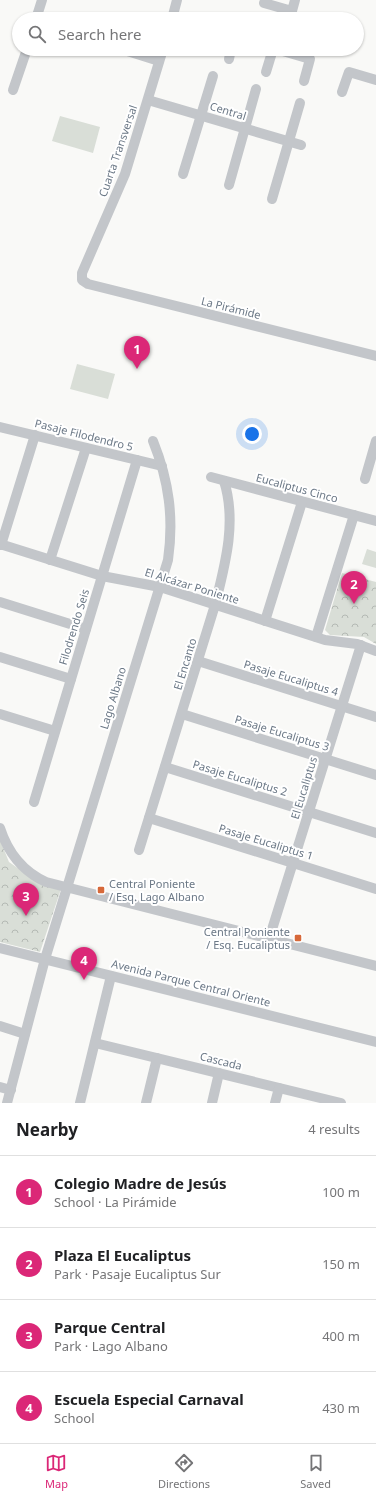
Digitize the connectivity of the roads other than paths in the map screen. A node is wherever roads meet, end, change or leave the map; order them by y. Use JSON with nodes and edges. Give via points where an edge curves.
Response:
{"nodes":[{"id":1,"x":42,"y":0,"type":"edge"},
{"id":2,"x":177,"y":0,"type":"edge"},
{"id":3,"x":295,"y":0,"type":"edge"},
{"id":4,"x":264,"y":3,"type":"dead end"},
{"id":5,"x":38,"y":12,"type":"edge"},
{"id":6,"x":175,"y":12,"type":"edge"},
{"id":7,"x":25,"y":56,"type":"edge"},
{"id":8,"x":143,"y":56,"type":"edge"},
{"id":9,"x":161,"y":56,"type":"edge"},
{"id":10,"x":271,"y":56,"type":"edge"},
{"id":11,"x":300,"y":56,"type":"edge"},
{"id":12,"x":159,"y":61,"type":"junction"},
{"id":13,"x":266,"y":72,"type":"dead end"},
{"id":14,"x":213,"y":76,"type":"dead end"},
{"id":15,"x":304,"y":80,"type":"dead end"},
{"id":16,"x":376,"y":80,"type":"edge"},
{"id":17,"x":256,"y":89,"type":"dead end"},
{"id":18,"x":13,"y":90,"type":"dead end"},
{"id":19,"x":342,"y":92,"type":"dead end"},
{"id":20,"x":148,"y":100,"type":"junction"},
{"id":21,"x":300,"y":103,"type":"dead end"},
{"id":22,"x":201,"y":115,"type":"junction"},
{"id":23,"x":245,"y":128,"type":"junction"},
{"id":24,"x":288,"y":142,"type":"junction"},
{"id":25,"x":301,"y":145,"type":"dead end"},
{"id":26,"x":183,"y":174,"type":"dead end"},
{"id":27,"x":229,"y":185,"type":"dead end"},
{"id":28,"x":272,"y":200,"type":"dead end"},
{"id":29,"x":82,"y":280,"type":"joint"},
{"id":30,"x":376,"y":356,"type":"edge"},
{"id":31,"x":0,"y":427,"type":"edge"},
{"id":32,"x":35,"y":435,"type":"junction"},
{"id":33,"x":154,"y":441,"type":"dead end"},
{"id":34,"x":376,"y":441,"type":"edge"},
{"id":35,"x":86,"y":448,"type":"junction"},
{"id":36,"x":137,"y":460,"type":"junction"},
{"id":37,"x":162,"y":466,"type":"junction"},
{"id":38,"x":211,"y":477,"type":"dead end"},
{"id":39,"x":365,"y":479,"type":"dead end"},
{"id":40,"x":224,"y":481,"type":"junction"},
{"id":41,"x":302,"y":502,"type":"junction"},
{"id":42,"x":354,"y":515,"type":"junction"},
{"id":43,"x":376,"y":521,"type":"edge"},
{"id":44,"x":1,"y":544,"type":"edge"},
{"id":45,"x":50,"y":560,"type":"junction"},
{"id":46,"x":102,"y":576,"type":"junction"},
{"id":47,"x":160,"y":587,"type":"junction"},
{"id":48,"x":0,"y":602,"type":"edge"},
{"id":49,"x":216,"y":605,"type":"junction"},
{"id":50,"x":265,"y":621,"type":"junction"},
{"id":51,"x":86,"y":629,"type":"junction"},
{"id":52,"x":316,"y":637,"type":"junction"},
{"id":53,"x":361,"y":645,"type":"junction"},
{"id":54,"x":376,"y":651,"type":"edge"},
{"id":55,"x":0,"y":657,"type":"edge"},
{"id":56,"x":198,"y":661,"type":"junction"},
{"id":57,"x":71,"y":679,"type":"junction"},
{"id":58,"x":342,"y":706,"type":"junction"},
{"id":59,"x":0,"y":714,"type":"edge"},
{"id":60,"x":182,"y":714,"type":"junction"},
{"id":61,"x":376,"y":717,"type":"edge"},
{"id":62,"x":55,"y":731,"type":"junction"},
{"id":63,"x":325,"y":759,"type":"junction"},
{"id":64,"x":165,"y":767,"type":"junction"},
{"id":65,"x":376,"y":775,"type":"edge"},
{"id":66,"x":34,"y":802,"type":"dead end"},
{"id":67,"x":309,"y":812,"type":"junction"},
{"id":68,"x":149,"y":818,"type":"junction"},
{"id":69,"x":0,"y":828,"type":"edge"},
{"id":70,"x":376,"y":833,"type":"edge"},
{"id":71,"x":139,"y":850,"type":"dead end"},
{"id":72,"x":293,"y":863,"type":"junction"},
{"id":73,"x":66,"y":888,"type":"junction"},
{"id":74,"x":376,"y":889,"type":"edge"},
{"id":75,"x":269,"y":939,"type":"junction"},
{"id":76,"x":0,"y":948,"type":"edge"},
{"id":77,"x":45,"y":959,"type":"junction"},
{"id":78,"x":376,"y":966,"type":"edge"},
{"id":79,"x":111,"y":976,"type":"junction"},
{"id":80,"x":0,"y":1026,"type":"edge"},
{"id":81,"x":25,"y":1034,"type":"junction"},
{"id":82,"x":376,"y":1042,"type":"edge"},
{"id":83,"x":95,"y":1043,"type":"junction"},
{"id":84,"x":157,"y":1058,"type":"junction"},
{"id":85,"x":220,"y":1073,"type":"junction"},
{"id":86,"x":0,"y":1087,"type":"edge"},
{"id":87,"x":279,"y":1088,"type":"junction"},
{"id":88,"x":11,"y":1090,"type":"junction"},
{"id":89,"x":7,"y":1103,"type":"edge"},
{"id":90,"x":80,"y":1103,"type":"edge"},
{"id":91,"x":146,"y":1103,"type":"edge"},
{"id":92,"x":212,"y":1103,"type":"edge"},
{"id":93,"x":275,"y":1103,"type":"edge"},
{"id":94,"x":341,"y":1103,"type":"edge"}],
"edges":[{"from":1,"to":5,"type":"street"},
{"from":2,"to":6,"type":"street"},
{"from":3,"to":4,"type":"street","via":[[292,11]]},
{"from":7,"to":18,"type":"street"},
{"from":8,"to":12,"type":"street"},
{"from":9,"to":12,"type":"street","name":"Cuarta Transversal"},
{"from":10,"to":13,"type":"street"},
{"from":11,"to":15,"type":"street","via":[[310,59]]},
{"from":12,"to":20,"type":"street","name":"Cuarta Transversal"},
{"from":14,"to":22,"type":"street"},
{"from":16,"to":19,"type":"street","via":[[349,72]]},
{"from":17,"to":23,"type":"street"},
{"from":20,"to":22,"type":"street","name":"Central"},
{"from":20,"to":29,"type":"street","name":"Cuarta Transversal","via":[[125,174],[82,273]]},
{"from":21,"to":24,"type":"street"},
{"from":22,"to":23,"type":"street","name":"Central"},
{"from":22,"to":26,"type":"street"},
{"from":23,"to":24,"type":"street","name":"Central"},
{"from":23,"to":27,"type":"street"},
{"from":24,"to":25,"type":"street","name":"Central"},
{"from":24,"to":28,"type":"street"},
{"from":29,"to":30,"type":"street","name":"La Pirámide","via":[[88,284]]},
{"from":31,"to":32,"type":"street","name":"Pasaje Filodendro 5"},
{"from":32,"to":35,"type":"street","name":"Pasaje Filodendro 5"},
{"from":32,"to":44,"type":"street"},
{"from":33,"to":37,"type":"street","name":"Lago Albano"},
{"from":34,"to":39,"type":"street"},
{"from":35,"to":36,"type":"street","name":"Pasaje Filodendro 5"},
{"from":35,"to":45,"type":"street"},
{"from":36,"to":37,"type":"street","name":"Pasaje Filodendro 5"},
{"from":36,"to":46,"type":"street","name":"Filodrendo Seis"},
{"from":37,"to":47,"type":"street","name":"Lago Albano","via":[[170,504],[171,531],[168,560]]},
{"from":38,"to":40,"type":"street","name":"Eucaliptus Cinco"},
{"from":40,"to":41,"type":"street","name":"Eucaliptus Cinco"},
{"from":40,"to":49,"type":"street","name":"El Encanto","via":[[229,531]]},
{"from":41,"to":42,"type":"street","name":"Eucaliptus Cinco"},
{"from":41,"to":50,"type":"street"},
{"from":42,"to":43,"type":"street","name":"Eucaliptus Cinco"},
{"from":42,"to":52,"type":"street"},
{"from":44,"to":45,"type":"street","name":"El Alcázar Poniente"},
{"from":45,"to":46,"type":"street","name":"El Alcázar Poniente"},
{"from":46,"to":47,"type":"street","name":"El Alcázar Poniente"},
{"from":46,"to":51,"type":"street","name":"Filodrendo Seis"},
{"from":47,"to":49,"type":"street","name":"El Alcázar Poniente"},
{"from":47,"to":73,"type":"street","name":"Lago Albano"},
{"from":48,"to":51,"type":"street"},
{"from":49,"to":50,"type":"street","name":"El Alcázar Poniente"},
{"from":49,"to":56,"type":"street","name":"El Encanto"},
{"from":50,"to":52,"type":"street","name":"El Alcázar Poniente"},
{"from":51,"to":57,"type":"street","name":"Filodrendo Seis"},
{"from":52,"to":53,"type":"street","name":"El Alcázar Poniente"},
{"from":53,"to":54,"type":"street","name":"El Alcázar Poniente"},
{"from":53,"to":58,"type":"street","name":"El Eucaliptus"},
{"from":55,"to":57,"type":"street"},
{"from":56,"to":58,"type":"street","name":"Pasaje Eucaliptus 4"},
{"from":56,"to":60,"type":"street","name":"El Encanto"},
{"from":57,"to":62,"type":"street","name":"Filodrendo Seis"},
{"from":58,"to":61,"type":"street","name":"Pasaje Eucaliptus 4"},
{"from":58,"to":63,"type":"street","name":"El Eucaliptus"},
{"from":59,"to":62,"type":"street"},
{"from":60,"to":63,"type":"street","name":"Pasaje Eucaliptus 3"},
{"from":60,"to":64,"type":"street","name":"El Encanto"},
{"from":62,"to":66,"type":"street","name":"Filodrendo Seis"},
{"from":63,"to":65,"type":"street","name":"Pasaje Eucaliptus 3"},
{"from":63,"to":67,"type":"street","name":"El Eucaliptus"},
{"from":64,"to":67,"type":"street","name":"Pasaje Eucaliptus 2"},
{"from":64,"to":68,"type":"street","name":"El Encanto"},
{"from":67,"to":70,"type":"street","name":"Pasaje Eucaliptus 2"},
{"from":67,"to":72,"type":"street","name":"El Eucaliptus"},
{"from":68,"to":71,"type":"street","name":"El Encanto"},
{"from":68,"to":72,"type":"street","name":"Pasaje Eucaliptus 1"},
{"from":69,"to":73,"type":"street","via":[[8,850],[25,870],[46,882]]},
{"from":72,"to":74,"type":"street","name":"Pasaje Eucaliptus 1"},
{"from":72,"to":75,"type":"street","name":"El Eucaliptus"},
{"from":73,"to":75,"type":"street"},
{"from":73,"to":77,"type":"street","name":"Lago Albano"},
{"from":75,"to":78,"type":"street"},
{"from":76,"to":77,"type":"street","name":"Avenida Parque Central Oriente"},
{"from":77,"to":79,"type":"street","name":"Avenida Parque Central Oriente"},
{"from":77,"to":81,"type":"street","name":"Lago Albano"},
{"from":79,"to":82,"type":"street","name":"Avenida Parque Central Oriente"},
{"from":79,"to":83,"type":"street"},
{"from":80,"to":81,"type":"street"},
{"from":81,"to":88,"type":"street","name":"Lago Albano"},
{"from":83,"to":84,"type":"street","name":"Cascada"},
{"from":83,"to":90,"type":"street"},
{"from":84,"to":85,"type":"street","name":"Cascada"},
{"from":84,"to":91,"type":"street"},
{"from":85,"to":87,"type":"street","name":"Cascada"},
{"from":85,"to":92,"type":"street"},
{"from":86,"to":88,"type":"street"},
{"from":87,"to":93,"type":"street"},
{"from":87,"to":94,"type":"street","name":"Cascada"},
{"from":88,"to":89,"type":"street","name":"Lago Albano"}]}
